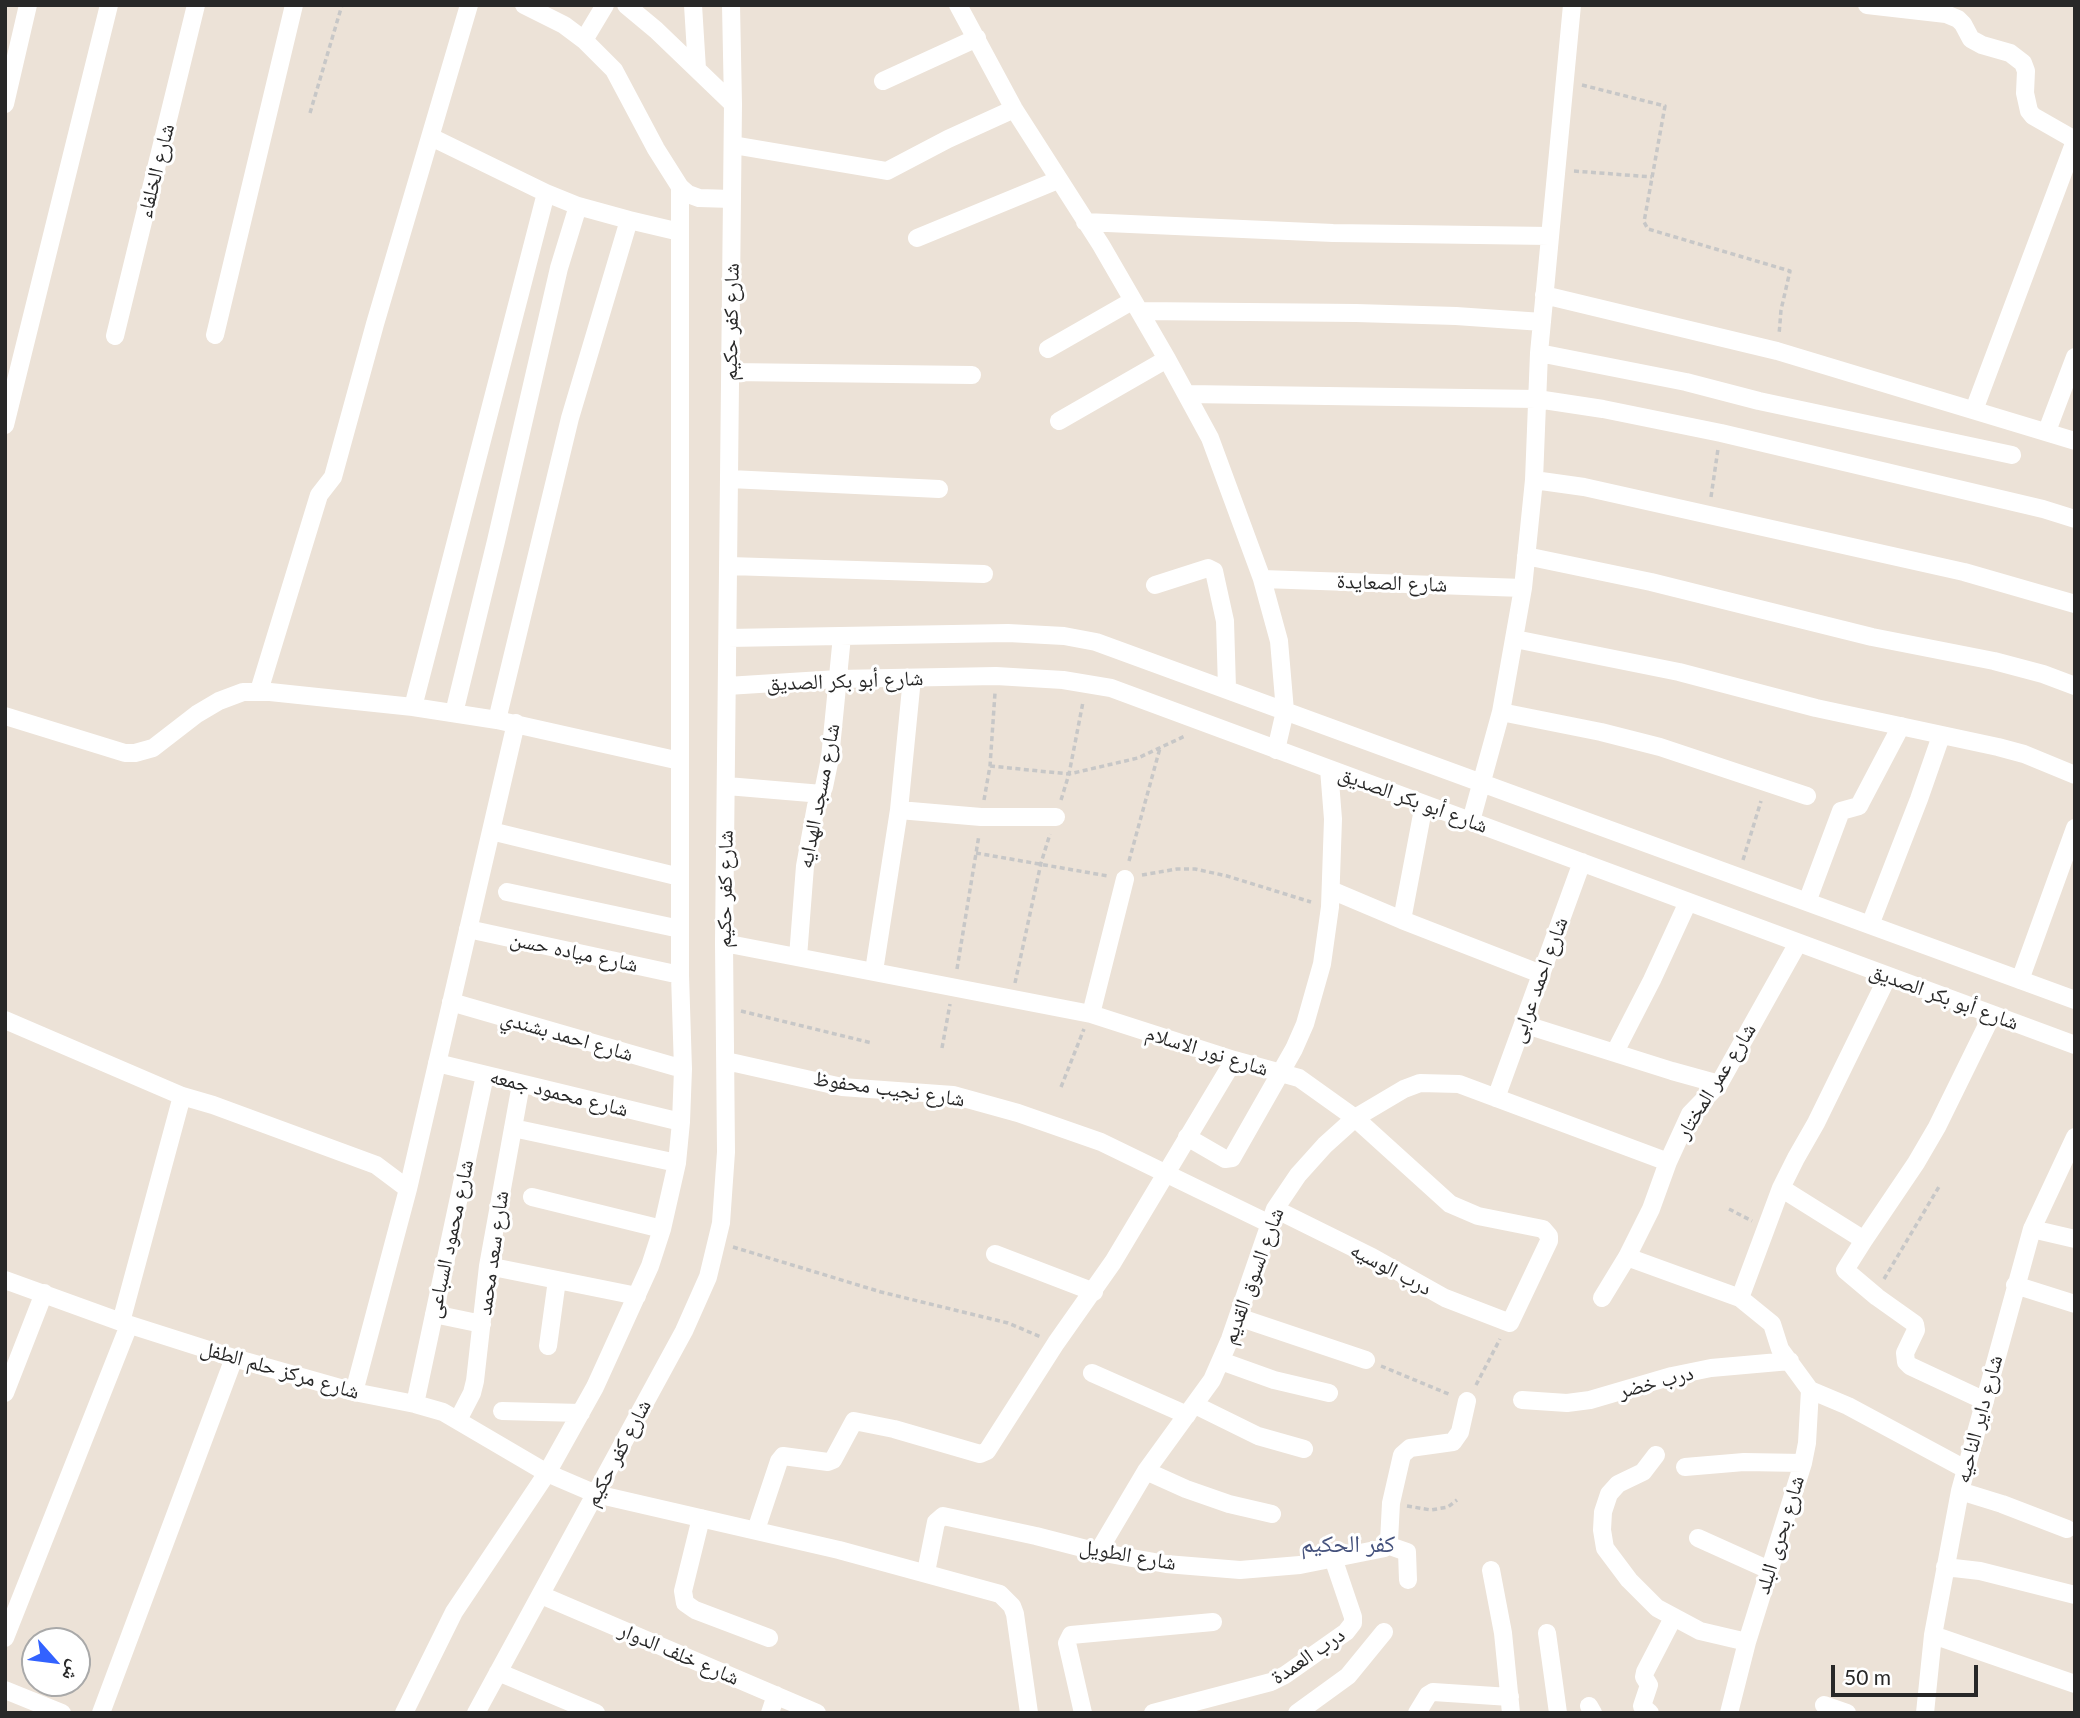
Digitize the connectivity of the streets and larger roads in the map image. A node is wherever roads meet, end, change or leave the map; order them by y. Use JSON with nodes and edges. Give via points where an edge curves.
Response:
{"nodes":[{"id":1,"x":28,"y":5,"type":"edge"},
{"id":2,"x":109,"y":5,"type":"edge"},
{"id":3,"x":196,"y":5,"type":"edge"},
{"id":4,"x":294,"y":5,"type":"edge"},
{"id":5,"x":470,"y":5,"type":"edge"},
{"id":6,"x":524,"y":5,"type":"edge"},
{"id":7,"x":605,"y":5,"type":"edge"},
{"id":8,"x":626,"y":5,"type":"edge"},
{"id":9,"x":693,"y":5,"type":"edge"},
{"id":10,"x":731,"y":5,"type":"edge"},
{"id":11,"x":958,"y":5,"type":"edge"},
{"id":12,"x":1573,"y":5,"type":"edge"},
{"id":13,"x":1867,"y":5,"type":"edge"},
{"id":14,"x":977,"y":38,"type":"junction"},
{"id":15,"x":584,"y":40,"type":"junction"},
{"id":16,"x":697,"y":69,"type":"junction"},
{"id":17,"x":883,"y":81,"type":"dead end"},
{"id":18,"x":5,"y":104,"type":"edge"},
{"id":19,"x":733,"y":104,"type":"junction"},
{"id":20,"x":1014,"y":109,"type":"junction"},
{"id":21,"x":430,"y":137,"type":"junction"},
{"id":22,"x":2075,"y":140,"type":"edge"},
{"id":23,"x":733,"y":145,"type":"junction"},
{"id":24,"x":1058,"y":180,"type":"junction"},
{"id":25,"x":680,"y":187,"type":"junction"},
{"id":26,"x":546,"y":193,"type":"junction"},
{"id":27,"x":733,"y":199,"type":"junction"},
{"id":28,"x":578,"y":206,"type":"junction"},
{"id":29,"x":629,"y":220,"type":"junction"},
{"id":30,"x":1085,"y":222,"type":"junction"},
{"id":31,"x":680,"y":232,"type":"junction"},
{"id":32,"x":1550,"y":236,"type":"junction"},
{"id":33,"x":916,"y":238,"type":"dead end"},
{"id":34,"x":1544,"y":295,"type":"junction"},
{"id":35,"x":1136,"y":306,"type":"junction"},
{"id":36,"x":1542,"y":322,"type":"junction"},
{"id":37,"x":215,"y":335,"type":"dead end"},
{"id":38,"x":115,"y":336,"type":"dead end"},
{"id":39,"x":1048,"y":349,"type":"dead end"},
{"id":40,"x":1539,"y":353,"type":"junction"},
{"id":41,"x":2075,"y":357,"type":"edge"},
{"id":42,"x":1167,"y":359,"type":"junction"},
{"id":43,"x":731,"y":372,"type":"junction"},
{"id":44,"x":972,"y":375,"type":"dead end"},
{"id":45,"x":1186,"y":394,"type":"junction"},
{"id":46,"x":1537,"y":399,"type":"junction"},
{"id":47,"x":1974,"y":410,"type":"junction"},
{"id":48,"x":1059,"y":421,"type":"dead end"},
{"id":49,"x":5,"y":425,"type":"edge"},
{"id":50,"x":2047,"y":432,"type":"junction"},
{"id":51,"x":2075,"y":442,"type":"edge"},
{"id":52,"x":2012,"y":455,"type":"dead end"},
{"id":53,"x":730,"y":479,"type":"junction"},
{"id":54,"x":1534,"y":480,"type":"junction"},
{"id":55,"x":939,"y":489,"type":"dead end"},
{"id":56,"x":2075,"y":519,"type":"edge"},
{"id":57,"x":1526,"y":556,"type":"junction"},
{"id":58,"x":729,"y":566,"type":"junction"},
{"id":59,"x":984,"y":574,"type":"dead end"},
{"id":60,"x":1262,"y":579,"type":"junction"},
{"id":61,"x":1155,"y":585,"type":"dead end"},
{"id":62,"x":1523,"y":588,"type":"junction"},
{"id":63,"x":2075,"y":604,"type":"edge"},
{"id":64,"x":842,"y":636,"type":"junction"},
{"id":65,"x":728,"y":638,"type":"junction"},
{"id":66,"x":1515,"y":639,"type":"junction"},
{"id":67,"x":912,"y":678,"type":"junction"},
{"id":68,"x":838,"y":679,"type":"junction"},
{"id":69,"x":727,"y":686,"type":"junction"},
{"id":70,"x":2075,"y":686,"type":"edge"},
{"id":71,"x":1227,"y":688,"type":"junction"},
{"id":72,"x":259,"y":691,"type":"junction"},
{"id":73,"x":413,"y":707,"type":"junction"},
{"id":74,"x":1285,"y":710,"type":"junction"},
{"id":75,"x":1501,"y":712,"type":"junction"},
{"id":76,"x":454,"y":713,"type":"junction"},
{"id":77,"x":5,"y":716,"type":"edge"},
{"id":78,"x":497,"y":720,"type":"junction"},
{"id":79,"x":516,"y":723,"type":"junction"},
{"id":80,"x":1901,"y":726,"type":"junction"},
{"id":81,"x":1941,"y":736,"type":"junction"},
{"id":82,"x":1276,"y":750,"type":"junction"},
{"id":83,"x":680,"y":761,"type":"junction"},
{"id":84,"x":1329,"y":769,"type":"junction"},
{"id":85,"x":2075,"y":775,"type":"edge"},
{"id":86,"x":1483,"y":782,"type":"junction"},
{"id":87,"x":727,"y":786,"type":"junction"},
{"id":88,"x":822,"y":794,"type":"junction"},
{"id":89,"x":1807,"y":796,"type":"dead end"},
{"id":90,"x":1424,"y":804,"type":"junction"},
{"id":91,"x":899,"y":810,"type":"junction"},
{"id":92,"x":1056,"y":817,"type":"road end"},
{"id":93,"x":1471,"y":821,"type":"junction"},
{"id":94,"x":2075,"y":828,"type":"edge"},
{"id":95,"x":491,"y":831,"type":"junction"},
{"id":96,"x":1582,"y":862,"type":"junction"},
{"id":97,"x":680,"y":877,"type":"junction"},
{"id":98,"x":1125,"y":879,"type":"road end"},
{"id":99,"x":507,"y":892,"type":"dead end"},
{"id":100,"x":1331,"y":898,"type":"junction"},
{"id":101,"x":1688,"y":902,"type":"junction"},
{"id":102,"x":1807,"y":902,"type":"junction"},
{"id":103,"x":1402,"y":920,"type":"junction"},
{"id":104,"x":1870,"y":925,"type":"junction"},
{"id":105,"x":468,"y":929,"type":"junction"},
{"id":106,"x":680,"y":929,"type":"junction"},
{"id":107,"x":724,"y":943,"type":"junction"},
{"id":108,"x":1798,"y":943,"type":"junction"},
{"id":109,"x":797,"y":957,"type":"junction"},
{"id":110,"x":874,"y":971,"type":"junction"},
{"id":111,"x":1541,"y":974,"type":"junction"},
{"id":112,"x":680,"y":975,"type":"junction"},
{"id":113,"x":1888,"y":976,"type":"junction"},
{"id":114,"x":2020,"y":980,"type":"junction"},
{"id":115,"x":2075,"y":1000,"type":"edge"},
{"id":116,"x":451,"y":1002,"type":"junction"},
{"id":117,"x":1091,"y":1014,"type":"junction"},
{"id":118,"x":1992,"y":1015,"type":"junction"},
{"id":119,"x":5,"y":1020,"type":"edge"},
{"id":120,"x":1523,"y":1024,"type":"junction"},
{"id":121,"x":2075,"y":1045,"type":"edge"},
{"id":122,"x":1615,"y":1052,"type":"junction"},
{"id":123,"x":1234,"y":1060,"type":"junction"},
{"id":124,"x":726,"y":1061,"type":"junction"},
{"id":125,"x":437,"y":1063,"type":"junction"},
{"id":126,"x":683,"y":1069,"type":"junction"},
{"id":127,"x":1281,"y":1073,"type":"junction"},
{"id":128,"x":485,"y":1075,"type":"junction"},
{"id":129,"x":521,"y":1084,"type":"junction"},
{"id":130,"x":1719,"y":1084,"type":"junction"},
{"id":131,"x":182,"y":1096,"type":"junction"},
{"id":132,"x":1496,"y":1098,"type":"junction"},
{"id":133,"x":1355,"y":1118,"type":"junction"},
{"id":134,"x":681,"y":1122,"type":"junction"},
{"id":135,"x":513,"y":1128,"type":"junction"},
{"id":136,"x":1187,"y":1137,"type":"junction"},
{"id":137,"x":2075,"y":1137,"type":"edge"},
{"id":138,"x":1668,"y":1162,"type":"junction"},
{"id":139,"x":677,"y":1163,"type":"junction"},
{"id":140,"x":1166,"y":1175,"type":"junction"},
{"id":141,"x":1782,"y":1188,"type":"junction"},
{"id":142,"x":408,"y":1189,"type":"junction"},
{"id":143,"x":532,"y":1197,"type":"dead end"},
{"id":144,"x":1272,"y":1216,"type":"junction"},
{"id":145,"x":662,"y":1229,"type":"junction"},
{"id":146,"x":2032,"y":1229,"type":"junction"},
{"id":147,"x":2075,"y":1239,"type":"edge"},
{"id":148,"x":1864,"y":1240,"type":"junction"},
{"id":149,"x":995,"y":1254,"type":"dead end"},
{"id":150,"x":1627,"y":1257,"type":"junction"},
{"id":151,"x":488,"y":1266,"type":"junction"},
{"id":152,"x":5,"y":1280,"type":"edge"},
{"id":153,"x":557,"y":1280,"type":"junction"},
{"id":154,"x":2015,"y":1285,"type":"junction"},
{"id":155,"x":1094,"y":1292,"type":"junction"},
{"id":156,"x":44,"y":1293,"type":"junction"},
{"id":157,"x":637,"y":1296,"type":"junction"},
{"id":158,"x":1602,"y":1298,"type":"dead end"},
{"id":159,"x":1741,"y":1298,"type":"junction"},
{"id":160,"x":2075,"y":1304,"type":"edge"},
{"id":161,"x":434,"y":1314,"type":"junction"},
{"id":162,"x":1238,"y":1317,"type":"junction"},
{"id":163,"x":1510,"y":1323,"type":"joint"},
{"id":164,"x":125,"y":1324,"type":"junction"},
{"id":165,"x":482,"y":1324,"type":"junction"},
{"id":166,"x":548,"y":1346,"type":"dead end"},
{"id":167,"x":234,"y":1358,"type":"junction"},
{"id":168,"x":1366,"y":1360,"type":"road end"},
{"id":169,"x":1221,"y":1361,"type":"junction"},
{"id":170,"x":1790,"y":1361,"type":"junction"},
{"id":171,"x":1092,"y":1373,"type":"dead end"},
{"id":172,"x":1810,"y":1390,"type":"junction"},
{"id":173,"x":354,"y":1392,"type":"junction"},
{"id":174,"x":5,"y":1393,"type":"edge"},
{"id":175,"x":1329,"y":1393,"type":"dead end"},
{"id":176,"x":1522,"y":1400,"type":"dead end"},
{"id":177,"x":1467,"y":1401,"type":"road end"},
{"id":178,"x":1985,"y":1401,"type":"junction"},
{"id":179,"x":415,"y":1404,"type":"junction"},
{"id":180,"x":1191,"y":1410,"type":"junction"},
{"id":181,"x":502,"y":1411,"type":"dead end"},
{"id":182,"x":581,"y":1413,"type":"junction"},
{"id":183,"x":458,"y":1420,"type":"junction"},
{"id":184,"x":1304,"y":1449,"type":"dead end"},
{"id":185,"x":1656,"y":1455,"type":"dead end"},
{"id":186,"x":1803,"y":1463,"type":"junction"},
{"id":187,"x":1685,"y":1467,"type":"dead end"},
{"id":188,"x":1965,"y":1469,"type":"junction"},
{"id":189,"x":1146,"y":1471,"type":"junction"},
{"id":190,"x":547,"y":1473,"type":"junction"},
{"id":191,"x":1960,"y":1491,"type":"junction"},
{"id":192,"x":596,"y":1494,"type":"junction"},
{"id":193,"x":1272,"y":1514,"type":"dead end"},
{"id":194,"x":701,"y":1518,"type":"junction"},
{"id":195,"x":756,"y":1530,"type":"junction"},
{"id":196,"x":2067,"y":1530,"type":"dead end"},
{"id":197,"x":1698,"y":1538,"type":"dead end"},
{"id":198,"x":1381,"y":1547,"type":"junction"},
{"id":199,"x":1098,"y":1552,"type":"junction"},
{"id":200,"x":1333,"y":1558,"type":"junction"},
{"id":201,"x":1945,"y":1567,"type":"junction"},
{"id":202,"x":1491,"y":1570,"type":"dead end"},
{"id":203,"x":1769,"y":1570,"type":"junction"},
{"id":204,"x":926,"y":1572,"type":"junction"},
{"id":205,"x":1408,"y":1580,"type":"dead end"},
{"id":206,"x":541,"y":1595,"type":"junction"},
{"id":207,"x":2075,"y":1595,"type":"edge"},
{"id":208,"x":1673,"y":1618,"type":"junction"},
{"id":209,"x":1213,"y":1622,"type":"dead end"},
{"id":210,"x":1384,"y":1632,"type":"dead end"},
{"id":211,"x":1547,"y":1633,"type":"dead end"},
{"id":212,"x":1933,"y":1635,"type":"junction"},
{"id":213,"x":5,"y":1638,"type":"edge"},
{"id":214,"x":769,"y":1638,"type":"dead end"},
{"id":215,"x":1747,"y":1642,"type":"junction"},
{"id":216,"x":498,"y":1672,"type":"junction"},
{"id":217,"x":2075,"y":1684,"type":"edge"},
{"id":218,"x":5,"y":1690,"type":"edge"},
{"id":219,"x":776,"y":1695,"type":"junction"},
{"id":220,"x":1511,"y":1705,"type":"edge"},
{"id":221,"x":1824,"y":1705,"type":"dead end"},
{"id":222,"x":62,"y":1713,"type":"edge"},
{"id":223,"x":101,"y":1713,"type":"edge"},
{"id":224,"x":404,"y":1713,"type":"edge"},
{"id":225,"x":476,"y":1713,"type":"edge"},
{"id":226,"x":596,"y":1713,"type":"edge"},
{"id":227,"x":770,"y":1713,"type":"edge"},
{"id":228,"x":817,"y":1713,"type":"edge"},
{"id":229,"x":1029,"y":1713,"type":"edge"},
{"id":230,"x":1083,"y":1713,"type":"edge"},
{"id":231,"x":1153,"y":1713,"type":"edge"},
{"id":232,"x":1297,"y":1713,"type":"edge"},
{"id":233,"x":1417,"y":1713,"type":"edge"},
{"id":234,"x":1558,"y":1713,"type":"edge"},
{"id":235,"x":1650,"y":1713,"type":"edge"},
{"id":236,"x":1729,"y":1713,"type":"edge"},
{"id":237,"x":1847,"y":1713,"type":"edge"},
{"id":238,"x":1925,"y":1713,"type":"edge"}],
"edges":[{"from":1,"to":18,"type":"street"},
{"from":2,"to":49,"type":"street"},
{"from":3,"to":38,"type":"street","name":"شارع الخلفاء"},
{"from":4,"to":37,"type":"street"},
{"from":5,"to":21,"type":"street"},
{"from":6,"to":15,"type":"street"},
{"from":7,"to":15,"type":"street"},
{"from":8,"to":16,"type":"street"},
{"from":9,"to":16,"type":"street"},
{"from":10,"to":19,"type":"street","name":"شارع كفر حكيم"},
{"from":11,"to":14,"type":"street"},
{"from":12,"to":32,"type":"street"},
{"from":13,"to":22,"type":"street","via":[[1958,19],[1971,39],[2018,58],[2026,71],[2029,111]]},
{"from":14,"to":17,"type":"street"},
{"from":14,"to":20,"type":"street"},
{"from":15,"to":25,"type":"street","via":[[614,71]]},
{"from":16,"to":19,"type":"street"},
{"from":19,"to":23,"type":"street","name":"شارع كفر حكيم"},
{"from":20,"to":23,"type":"street","via":[[887,171]]},
{"from":20,"to":24,"type":"street"},
{"from":21,"to":26,"type":"street"},
{"from":21,"to":72,"type":"street","via":[[333,477],[318,495]]},
{"from":22,"to":47,"type":"street"},
{"from":23,"to":27,"type":"street","name":"شارع كفر حكيم"},
{"from":24,"to":30,"type":"street"},
{"from":24,"to":33,"type":"street"},
{"from":25,"to":27,"type":"street","via":[[699,198]]},
{"from":25,"to":31,"type":"street","name":"شارع كفر حكيم"},
{"from":26,"to":28,"type":"street"},
{"from":26,"to":73,"type":"street"},
{"from":27,"to":43,"type":"street","name":"شارع كفر حكيم"},
{"from":28,"to":29,"type":"street"},
{"from":28,"to":76,"type":"street","via":[[559,268]]},
{"from":29,"to":31,"type":"street"},
{"from":29,"to":78,"type":"street","via":[[570,418]]},
{"from":30,"to":32,"type":"street","via":[[1333,233]]},
{"from":30,"to":35,"type":"street"},
{"from":31,"to":83,"type":"street","name":"شارع كفر حكيم"},
{"from":32,"to":34,"type":"street"},
{"from":34,"to":36,"type":"street"},
{"from":34,"to":47,"type":"street","via":[[1777,351]]},
{"from":35,"to":36,"type":"street"},
{"from":35,"to":39,"type":"street"},
{"from":35,"to":42,"type":"street"},
{"from":36,"to":40,"type":"street"},
{"from":40,"to":46,"type":"street"},
{"from":40,"to":52,"type":"street"},
{"from":41,"to":50,"type":"street"},
{"from":42,"to":45,"type":"street"},
{"from":42,"to":48,"type":"street"},
{"from":43,"to":44,"type":"street"},
{"from":43,"to":53,"type":"street","name":"شارع كفر حكيم"},
{"from":45,"to":46,"type":"street"},
{"from":45,"to":60,"type":"street","via":[[1210,438]]},
{"from":46,"to":54,"type":"street"},
{"from":46,"to":56,"type":"street","via":[[1721,433]]},
{"from":47,"to":50,"type":"street"},
{"from":50,"to":51,"type":"street"},
{"from":53,"to":55,"type":"street"},
{"from":53,"to":58,"type":"street","name":"شارع كفر حكيم"},
{"from":54,"to":57,"type":"street"},
{"from":54,"to":63,"type":"street","via":[[1584,487],[1964,572]]},
{"from":57,"to":62,"type":"street"},
{"from":57,"to":70,"type":"street","via":[[1994,661]]},
{"from":58,"to":59,"type":"street"},
{"from":58,"to":65,"type":"street","name":"شارع كفر حكيم"},
{"from":60,"to":62,"type":"street","name":"شارع الصعايدة"},
{"from":60,"to":74,"type":"street","via":[[1279,641]]},
{"from":61,"to":71,"type":"street","via":[[1208,568],[1214,571],[1225,621]]},
{"from":62,"to":66,"type":"street"},
{"from":64,"to":65,"type":"street","name":"شارع أبو بكر الصديق"},
{"from":64,"to":68,"type":"street","name":"شارع مسجد الهدايه"},
{"from":64,"to":71,"type":"street","name":"شارع أبو بكر الصديق","via":[[1064,636],[1096,642]]},
{"from":65,"to":69,"type":"street","name":"شارع كفر حكيم"},
{"from":66,"to":75,"type":"street"},
{"from":66,"to":80,"type":"street","via":[[1679,672]]},
{"from":67,"to":68,"type":"street","name":"شارع أبو بكر الصديق"},
{"from":67,"to":82,"type":"street","name":"شارع أبو بكر الصديق","via":[[996,676],[1087,683]]},
{"from":67,"to":91,"type":"street"},
{"from":68,"to":69,"type":"street","name":"شارع أبو بكر الصديق"},
{"from":68,"to":88,"type":"street","name":"شارع مسجد الهدايه"},
{"from":69,"to":87,"type":"street","name":"شارع كفر حكيم"},
{"from":71,"to":74,"type":"street","name":"شارع أبو بكر الصديق"},
{"from":72,"to":73,"type":"street"},
{"from":72,"to":77,"type":"street","via":[[219,701],[153,748],[135,753]]},
{"from":73,"to":76,"type":"street"},
{"from":74,"to":82,"type":"street"},
{"from":74,"to":86,"type":"street","name":"شارع أبو بكر الصديق"},
{"from":75,"to":86,"type":"street"},
{"from":75,"to":89,"type":"street","via":[[1660,747]]},
{"from":76,"to":78,"type":"street"},
{"from":78,"to":79,"type":"street"},
{"from":79,"to":83,"type":"street"},
{"from":79,"to":95,"type":"street"},
{"from":80,"to":81,"type":"street"},
{"from":80,"to":102,"type":"street","via":[[1859,806],[1841,811]]},
{"from":81,"to":85,"type":"street","via":[[2024,754]]},
{"from":81,"to":104,"type":"street"},
{"from":82,"to":84,"type":"street","name":"شارع أبو بكر الصديق"},
{"from":83,"to":97,"type":"street","name":"شارع كفر حكيم"},
{"from":84,"to":90,"type":"street","name":"شارع أبو بكر الصديق"},
{"from":84,"to":100,"type":"street"},
{"from":86,"to":93,"type":"street"},
{"from":86,"to":102,"type":"street","name":"شارع أبو بكر الصديق"},
{"from":87,"to":88,"type":"street"},
{"from":87,"to":107,"type":"street","name":"شارع كفر حكيم"},
{"from":88,"to":109,"type":"street","name":"شارع مسجد الهدايه","via":[[804,866]]},
{"from":90,"to":93,"type":"street","name":"شارع أبو بكر الصديق"},
{"from":90,"to":103,"type":"street"},
{"from":91,"to":92,"type":"street"},
{"from":91,"to":110,"type":"street"},
{"from":93,"to":96,"type":"street","name":"شارع أبو بكر الصديق"},
{"from":94,"to":114,"type":"street"},
{"from":95,"to":97,"type":"street"},
{"from":95,"to":105,"type":"street"},
{"from":96,"to":101,"type":"street","name":"شارع أبو بكر الصديق"},
{"from":96,"to":111,"type":"street","name":"شارع احمد عرابى"},
{"from":97,"to":106,"type":"street","name":"شارع كفر حكيم"},
{"from":98,"to":117,"type":"street"},
{"from":99,"to":106,"type":"street"},
{"from":100,"to":103,"type":"street"},
{"from":100,"to":127,"type":"street","via":[[1312,1001]]},
{"from":101,"to":108,"type":"street","name":"شارع أبو بكر الصديق"},
{"from":101,"to":122,"type":"street"},
{"from":102,"to":104,"type":"street","name":"شارع أبو بكر الصديق"},
{"from":103,"to":111,"type":"street"},
{"from":104,"to":114,"type":"street","name":"شارع أبو بكر الصديق"},
{"from":105,"to":112,"type":"street","name":"شارع مياده حسن"},
{"from":105,"to":116,"type":"street"},
{"from":106,"to":112,"type":"street","name":"شارع كفر حكيم"},
{"from":107,"to":109,"type":"street","name":"شارع نور الاسلام"},
{"from":107,"to":124,"type":"street","name":"شارع كفر حكيم"},
{"from":108,"to":113,"type":"street","name":"شارع أبو بكر الصديق"},
{"from":108,"to":130,"type":"street","name":"شارع عمر المختار"},
{"from":109,"to":110,"type":"street","name":"شارع نور الاسلام"},
{"from":110,"to":117,"type":"street","name":"شارع نور الاسلام"},
{"from":111,"to":120,"type":"street","name":"شارع احمد عرابى"},
{"from":112,"to":126,"type":"street","name":"شارع كفر حكيم"},
{"from":113,"to":118,"type":"street","name":"شارع أبو بكر الصديق"},
{"from":113,"to":141,"type":"street"},
{"from":114,"to":115,"type":"street","name":"شارع أبو بكر الصديق"},
{"from":116,"to":125,"type":"street"},
{"from":116,"to":126,"type":"street","name":"شارع احمد بشندي"},
{"from":117,"to":123,"type":"street","name":"شارع نور الاسلام"},
{"from":118,"to":121,"type":"street","name":"شارع أبو بكر الصديق"},
{"from":118,"to":148,"type":"street","via":[[1937,1127]]},
{"from":119,"to":131,"type":"street"},
{"from":120,"to":122,"type":"street"},
{"from":120,"to":132,"type":"street","name":"شارع احمد عرابى"},
{"from":122,"to":130,"type":"street"},
{"from":123,"to":127,"type":"street","name":"شارع نور الاسلام"},
{"from":123,"to":136,"type":"street"},
{"from":124,"to":140,"type":"street","name":"شارع نجيب محفوظ","via":[[842,1087],[953,1095],[1101,1142]]},
{"from":124,"to":192,"type":"street","name":"شارع كفر حكيم","via":[[726,1152],[718,1243],[699,1300]]},
{"from":125,"to":128,"type":"street","name":"شارع محمود جمعه"},
{"from":125,"to":142,"type":"street"},
{"from":126,"to":134,"type":"street","name":"شارع كفر حكيم"},
{"from":127,"to":133,"type":"street","name":"شارع نور الاسلام","via":[[1308,1082]]},
{"from":127,"to":136,"type":"street","via":[[1232,1158],[1224,1159]]},
{"from":128,"to":129,"type":"street","name":"شارع محمود جمعه"},
{"from":128,"to":161,"type":"street","name":"شارع محمود السباعى"},
{"from":129,"to":134,"type":"street","name":"شارع محمود جمعه"},
{"from":129,"to":135,"type":"street","name":"شارع سعد محمد"},
{"from":130,"to":138,"type":"street","name":"شارع عمر المختار","via":[[1690,1114]]},
{"from":131,"to":142,"type":"street","via":[[376,1165]]},
{"from":131,"to":164,"type":"street"},
{"from":132,"to":133,"type":"street","name":"شارع السوق القديم","via":[[1459,1084],[1420,1083]]},
{"from":132,"to":138,"type":"street","name":"شارع السوق القديم"},
{"from":133,"to":144,"type":"street","name":"شارع السوق القديم","via":[[1298,1175]]},
{"from":133,"to":163,"type":"street","name":"شارع نور الاسلام","via":[[1450,1204],[1478,1216],[1547,1232],[1548,1245]]},
{"from":134,"to":139,"type":"street","name":"شارع كفر حكيم"},
{"from":135,"to":139,"type":"street"},
{"from":135,"to":151,"type":"street","name":"شارع سعد محمد"},
{"from":136,"to":140,"type":"street"},
{"from":137,"to":146,"type":"street","name":"شارع داير الناحيه"},
{"from":138,"to":150,"type":"street","name":"شارع عمر المختار"},
{"from":139,"to":145,"type":"street","name":"شارع كفر حكيم"},
{"from":140,"to":144,"type":"street","name":"شارع نجيب محفوظ"},
{"from":140,"to":155,"type":"street"},
{"from":141,"to":148,"type":"street"},
{"from":141,"to":159,"type":"street"},
{"from":142,"to":173,"type":"street"},
{"from":143,"to":145,"type":"street"},
{"from":144,"to":162,"type":"street","name":"شارع السوق القديم"},
{"from":144,"to":163,"type":"street","name":"درب الوسيه","via":[[1372,1257],[1445,1298]]},
{"from":145,"to":157,"type":"street","name":"شارع كفر حكيم"},
{"from":146,"to":147,"type":"street"},
{"from":146,"to":154,"type":"street","name":"شارع داير الناحيه"},
{"from":148,"to":178,"type":"street","via":[[1844,1270],[1915,1324],[1906,1362]]},
{"from":149,"to":155,"type":"street"},
{"from":150,"to":158,"type":"street","name":"شارع عمر المختار"},
{"from":150,"to":159,"type":"street"},
{"from":151,"to":153,"type":"street"},
{"from":151,"to":165,"type":"street","name":"شارع سعد محمد"},
{"from":152,"to":156,"type":"street","name":"شارع مركز حلم الطفل"},
{"from":153,"to":157,"type":"street"},
{"from":153,"to":166,"type":"street"},
{"from":154,"to":160,"type":"street"},
{"from":154,"to":178,"type":"street","name":"شارع داير الناحيه"},
{"from":155,"to":195,"type":"street","via":[[987,1451],[979,1454],[854,1421],[833,1460],[783,1456]]},
{"from":156,"to":164,"type":"street","name":"شارع مركز حلم الطفل"},
{"from":156,"to":174,"type":"street"},
{"from":157,"to":182,"type":"street","name":"شارع كفر حكيم"},
{"from":159,"to":170,"type":"street","via":[[1772,1324],[1780,1349]]},
{"from":161,"to":165,"type":"street"},
{"from":161,"to":179,"type":"street","name":"شارع محمود السباعى"},
{"from":162,"to":168,"type":"street"},
{"from":162,"to":169,"type":"street","name":"شارع السوق القديم"},
{"from":164,"to":167,"type":"street","name":"شارع مركز حلم الطفل"},
{"from":164,"to":213,"type":"street"},
{"from":165,"to":183,"type":"street","name":"شارع سعد محمد","via":[[475,1381]]},
{"from":167,"to":173,"type":"street","name":"شارع مركز حلم الطفل"},
{"from":167,"to":223,"type":"street"},
{"from":169,"to":175,"type":"street"},
{"from":169,"to":180,"type":"street","name":"شارع السوق القديم"},
{"from":170,"to":172,"type":"street"},
{"from":170,"to":176,"type":"street","name":"درب خضر","via":[[1698,1370],[1590,1400]]},
{"from":171,"to":180,"type":"street"},
{"from":172,"to":186,"type":"street","name":"شارع بحرى البلد"},
{"from":172,"to":188,"type":"street"},
{"from":173,"to":179,"type":"street","name":"شارع مركز حلم الطفل"},
{"from":177,"to":198,"type":"street","via":[[1453,1442],[1410,1448],[1402,1455]]},
{"from":178,"to":188,"type":"street","name":"شارع داير الناحيه"},
{"from":179,"to":183,"type":"street","name":"شارع مركز حلم الطفل"},
{"from":180,"to":184,"type":"street"},
{"from":180,"to":189,"type":"street","name":"شارع السوق القديم"},
{"from":181,"to":182,"type":"street"},
{"from":182,"to":190,"type":"street","name":"شارع كفر حكيم"},
{"from":183,"to":190,"type":"street","name":"شارع مركز حلم الطفل"},
{"from":185,"to":208,"type":"street","via":[[1643,1472],[1618,1484],[1609,1494],[1602,1530],[1605,1548],[1629,1580]]},
{"from":186,"to":187,"type":"street"},
{"from":186,"to":203,"type":"street","name":"شارع بحرى البلد"},
{"from":188,"to":191,"type":"street","name":"شارع داير الناحيه"},
{"from":189,"to":193,"type":"street","via":[[1218,1500]]},
{"from":189,"to":199,"type":"street","name":"شارع السوق القديم"},
{"from":190,"to":192,"type":"street","name":"شارع مركز حلم الطفل"},
{"from":190,"to":224,"type":"street","name":"شارع كفر حكيم","via":[[454,1612]]},
{"from":191,"to":196,"type":"street"},
{"from":191,"to":201,"type":"street","name":"شارع داير الناحيه"},
{"from":192,"to":194,"type":"street","name":"شارع مركز حلم الطفل"},
{"from":192,"to":206,"type":"street","name":"شارع كفر حكيم"},
{"from":194,"to":195,"type":"street","name":"شارع مركز حلم الطفل"},
{"from":194,"to":214,"type":"street","via":[[683,1591],[685,1603]]},
{"from":195,"to":204,"type":"street","name":"شارع مركز حلم الطفل"},
{"from":197,"to":203,"type":"street"},
{"from":198,"to":200,"type":"street","name":"شارع الطويل"},
{"from":198,"to":205,"type":"street","via":[[1408,1552]]},
{"from":199,"to":200,"type":"street","name":"شارع الطويل","via":[[1240,1570]]},
{"from":199,"to":204,"type":"street","name":"شارع الطويل","via":[[943,1516],[936,1522]]},
{"from":200,"to":231,"type":"street","name":"درب العمدة","via":[[1353,1617],[1346,1633],[1271,1682]]},
{"from":201,"to":207,"type":"street"},
{"from":201,"to":212,"type":"street","name":"شارع داير الناحيه"},
{"from":202,"to":220,"type":"street"},
{"from":203,"to":215,"type":"street","name":"شارع بحرى البلد"},
{"from":204,"to":229,"type":"street","name":"شارع مركز حلم الطفل","via":[[991,1590],[1012,1606]]},
{"from":206,"to":216,"type":"street","name":"شارع كفر حكيم"},
{"from":206,"to":219,"type":"street","name":"شارع خلف الدوار"},
{"from":208,"to":215,"type":"street","via":[[1700,1631]]},
{"from":208,"to":235,"type":"street","via":[[1645,1672],[1649,1685],[1642,1706]]},
{"from":209,"to":230,"type":"street","via":[[1071,1636],[1067,1643]]},
{"from":210,"to":232,"type":"street","via":[[1348,1676]]},
{"from":211,"to":234,"type":"street"},
{"from":212,"to":217,"type":"street"},
{"from":212,"to":238,"type":"street","name":"شارع داير الناحيه"},
{"from":215,"to":236,"type":"street","name":"شارع بحرى البلد"},
{"from":216,"to":225,"type":"street","name":"شارع كفر حكيم"},
{"from":216,"to":226,"type":"street"},
{"from":218,"to":222,"type":"street"},
{"from":219,"to":227,"type":"street"},
{"from":219,"to":228,"type":"street","name":"شارع خلف الدوار"},
{"from":220,"to":233,"type":"street","via":[[1433,1692]]},
{"from":221,"to":237,"type":"street"}]}
